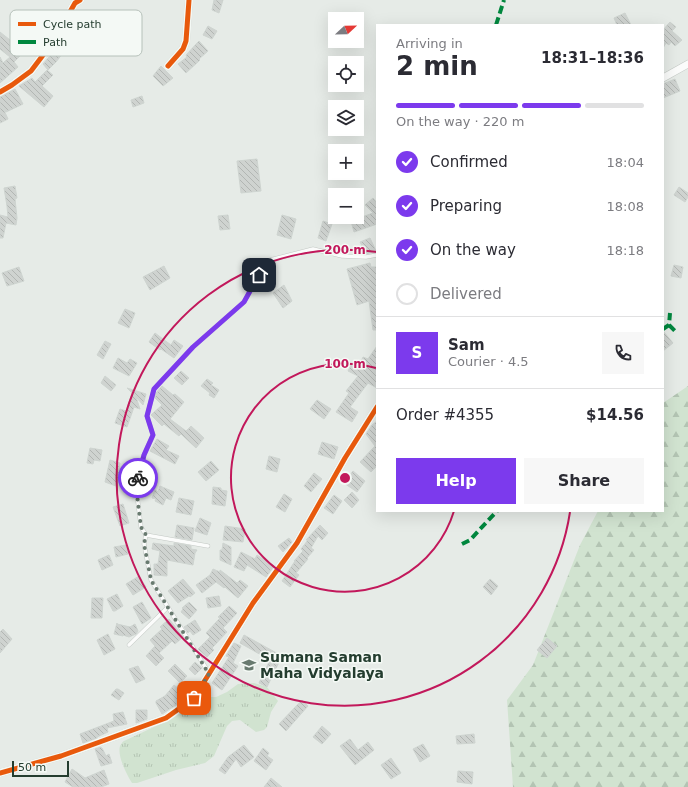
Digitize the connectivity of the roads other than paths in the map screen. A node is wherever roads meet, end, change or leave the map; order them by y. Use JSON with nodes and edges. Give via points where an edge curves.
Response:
{"nodes":[{"id":1,"x":80,"y":0,"type":"edge"},
{"id":2,"x":190,"y":0,"type":"edge"},
{"id":3,"x":73,"y":4,"type":"edge"},
{"id":4,"x":42,"y":56,"type":"edge"},
{"id":5,"x":688,"y":64,"type":"edge"},
{"id":6,"x":168,"y":66,"type":"dead end"},
{"id":7,"x":664,"y":77,"type":"edge"},
{"id":8,"x":0,"y":92,"type":"edge"},
{"id":9,"x":376,"y":255,"type":"edge"},
{"id":10,"x":376,"y":410,"type":"edge"},
{"id":11,"x":146,"y":535,"type":"junction"},
{"id":12,"x":208,"y":546,"type":"dead end"},
{"id":13,"x":168,"y":607,"type":"junction"},
{"id":14,"x":129,"y":645,"type":"dead end"},
{"id":15,"x":209,"y":674,"type":"junction"},
{"id":16,"x":0,"y":773,"type":"edge"}],
"edges":[{"from":1,"to":3,"type":"street"},
{"from":2,"to":6,"type":"street","via":[[186,41],[183,49]]},
{"from":4,"to":8,"type":"street","via":[[31,71]]},
{"from":5,"to":7,"type":"street"},
{"from":9,"to":11,"type":"lane","via":[[342,256],[313,249],[266,261],[244,302],[193,347],[154,389],[147,416],[153,435],[138,475],[137,495],[141,527]]},
{"from":10,"to":15,"type":"street","via":[[345,458],[298,543],[253,603]]},
{"from":11,"to":12,"type":"lane"},
{"from":11,"to":13,"type":"lane","via":[[144,544],[151,580]]},
{"from":13,"to":14,"type":"lane"},
{"from":13,"to":15,"type":"lane"},
{"from":15,"to":16,"type":"street","via":[[194,698],[166,718],[61,756]]}]}
